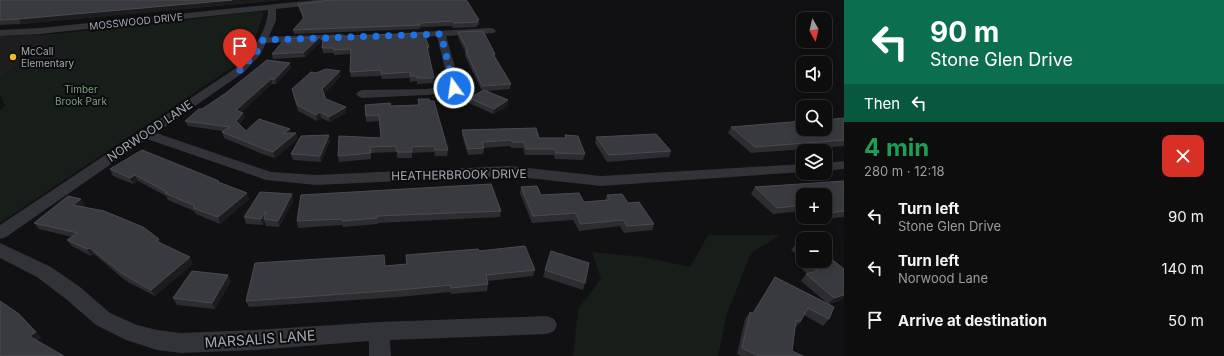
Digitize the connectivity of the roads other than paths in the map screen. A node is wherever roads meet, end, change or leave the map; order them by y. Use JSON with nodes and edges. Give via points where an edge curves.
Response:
{"nodes":[{"id":1,"x":340,"y":0,"type":"edge"},
{"id":2,"x":272,"y":7,"type":"junction"},
{"id":3,"x":491,"y":31,"type":"dead end"},
{"id":4,"x":0,"y":33,"type":"edge"},
{"id":5,"x":441,"y":34,"type":"junction"},
{"id":6,"x":395,"y":35,"type":"edge"},
{"id":7,"x":348,"y":37,"type":"edge"},
{"id":8,"x":263,"y":40,"type":"junction"},
{"id":9,"x":362,"y":94,"type":"dead end"},
{"id":10,"x":145,"y":134,"type":"junction"},
{"id":11,"x":844,"y":165,"type":"edge"},
{"id":12,"x":832,"y":166,"type":"edge"},
{"id":13,"x":796,"y":168,"type":"edge"},
{"id":14,"x":0,"y":233,"type":"edge"},
{"id":15,"x":0,"y":250,"type":"edge"},
{"id":16,"x":547,"y":325,"type":"dead end"},
{"id":17,"x":379,"y":330,"type":"junction"},
{"id":18,"x":380,"y":356,"type":"edge"}],
"edges":[{"from":1,"to":2,"type":"street","name":"MOSSWOOD DRIVE"},
{"from":2,"to":4,"type":"street","name":"MOSSWOOD DRIVE"},
{"from":2,"to":8,"type":"street","name":"NORWOOD LANE","via":[[272,20]]},
{"from":3,"to":5,"type":"street"},
{"from":5,"to":6,"type":"street"},
{"from":5,"to":9,"type":"street","via":[[454,88],[427,92]]},
{"from":7,"to":8,"type":"street"},
{"from":8,"to":10,"type":"street","name":"NORWOOD LANE","via":[[256,53],[240,70]]},
{"from":10,"to":13,"type":"street","name":"HEATHERBROOK DRIVE","via":[[253,172],[292,179],[522,171],[601,181]]},
{"from":10,"to":14,"type":"street","name":"NORWOOD LANE"},
{"from":11,"to":12,"type":"street"},
{"from":15,"to":17,"type":"street","name":"MARSALIS LANE","via":[[44,272],[103,319],[132,334],[157,340],[181,343],[255,340]]},
{"from":16,"to":17,"type":"street","name":"MARSALIS LANE"},
{"from":17,"to":18,"type":"street"}]}
